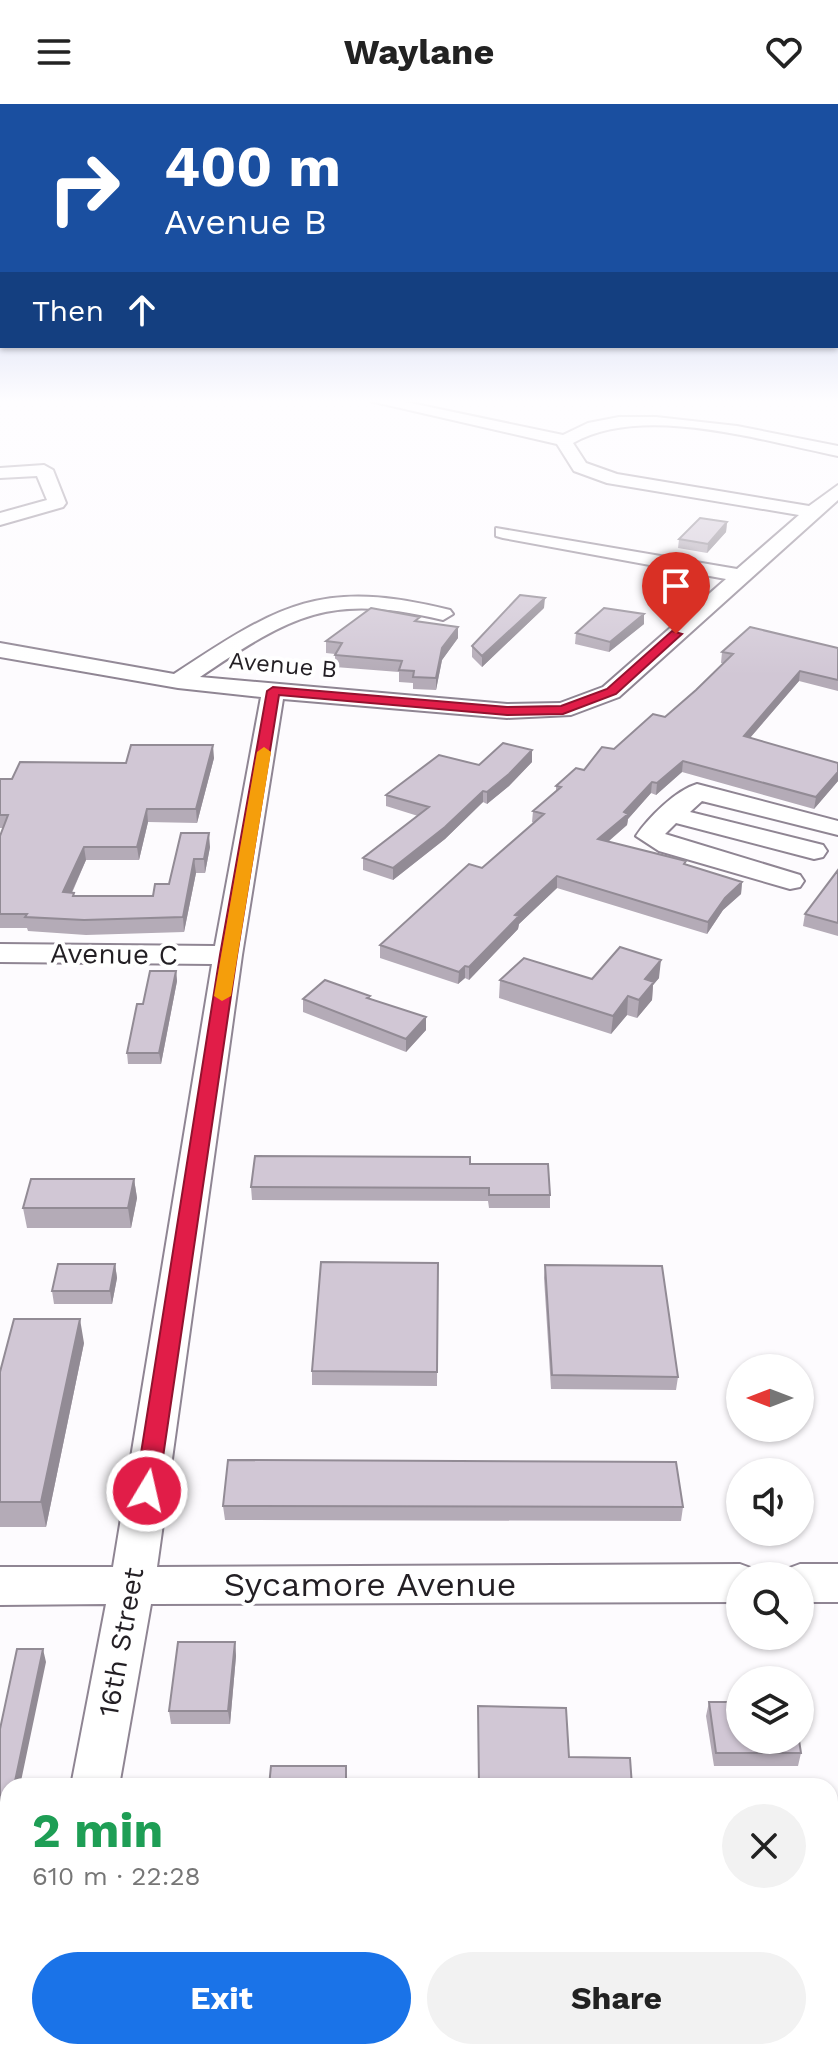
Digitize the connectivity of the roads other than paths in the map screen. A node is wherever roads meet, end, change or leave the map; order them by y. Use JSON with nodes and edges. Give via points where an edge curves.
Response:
{"nodes":[{"id":1,"x":53,"y":492,"type":"edge"},
{"id":2,"x":700,"y":492,"type":"edge"},
{"id":3,"x":836,"y":492,"type":"edge"},
{"id":4,"x":814,"y":512,"type":"junction"},
{"id":5,"x":0,"y":519,"type":"edge"},
{"id":6,"x":503,"y":532,"type":"dead end"},
{"id":7,"x":741,"y":576,"type":"junction"},
{"id":8,"x":443,"y":614,"type":"dead end"},
{"id":9,"x":0,"y":650,"type":"edge"},
{"id":10,"x":178,"y":681,"type":"junction"},
{"id":11,"x":273,"y":691,"type":"junction"},
{"id":12,"x":673,"y":815,"type":"junction"},
{"id":13,"x":833,"y":828,"type":"dead end"},
{"id":14,"x":814,"y":851,"type":"dead end"},
{"id":15,"x":790,"y":881,"type":"dead end"},
{"id":16,"x":0,"y":953,"type":"edge"},
{"id":17,"x":228,"y":955,"type":"junction"},
{"id":18,"x":726,"y":1583,"type":"edge"},
{"id":19,"x":814,"y":1583,"type":"edge"},
{"id":20,"x":838,"y":1583,"type":"edge"},
{"id":21,"x":132,"y":1585,"type":"junction"},
{"id":22,"x":0,"y":1586,"type":"edge"},
{"id":23,"x":96,"y":1778,"type":"edge"}],
"edges":[{"from":1,"to":5,"type":"street","via":[[57,503]]},
{"from":2,"to":4,"type":"street"},
{"from":3,"to":4,"type":"street","name":"Avenue B"},
{"from":4,"to":7,"type":"street","name":"Avenue B"},
{"from":6,"to":7,"type":"street"},
{"from":7,"to":11,"type":"street","name":"Avenue B","via":[[611,692],[563,710],[507,711]]},
{"from":8,"to":10,"type":"street","via":[[377,601],[307,606],[271,620]]},
{"from":9,"to":10,"type":"street","name":"Avenue B"},
{"from":10,"to":11,"type":"street","name":"Avenue B"},
{"from":11,"to":17,"type":"street","name":"16th Street"},
{"from":12,"to":13,"type":"street","via":[[697,792]]},
{"from":12,"to":14,"type":"street"},
{"from":12,"to":15,"type":"street","via":[[663,818],[649,836]]},
{"from":16,"to":17,"type":"street","name":"Avenue C"},
{"from":17,"to":21,"type":"street","name":"16th Street"},
{"from":18,"to":21,"type":"street","name":"Sycamore Avenue"},
{"from":19,"to":20,"type":"street"},
{"from":21,"to":22,"type":"street","name":"Sycamore Avenue"},
{"from":21,"to":23,"type":"street","name":"16th Street"}]}
